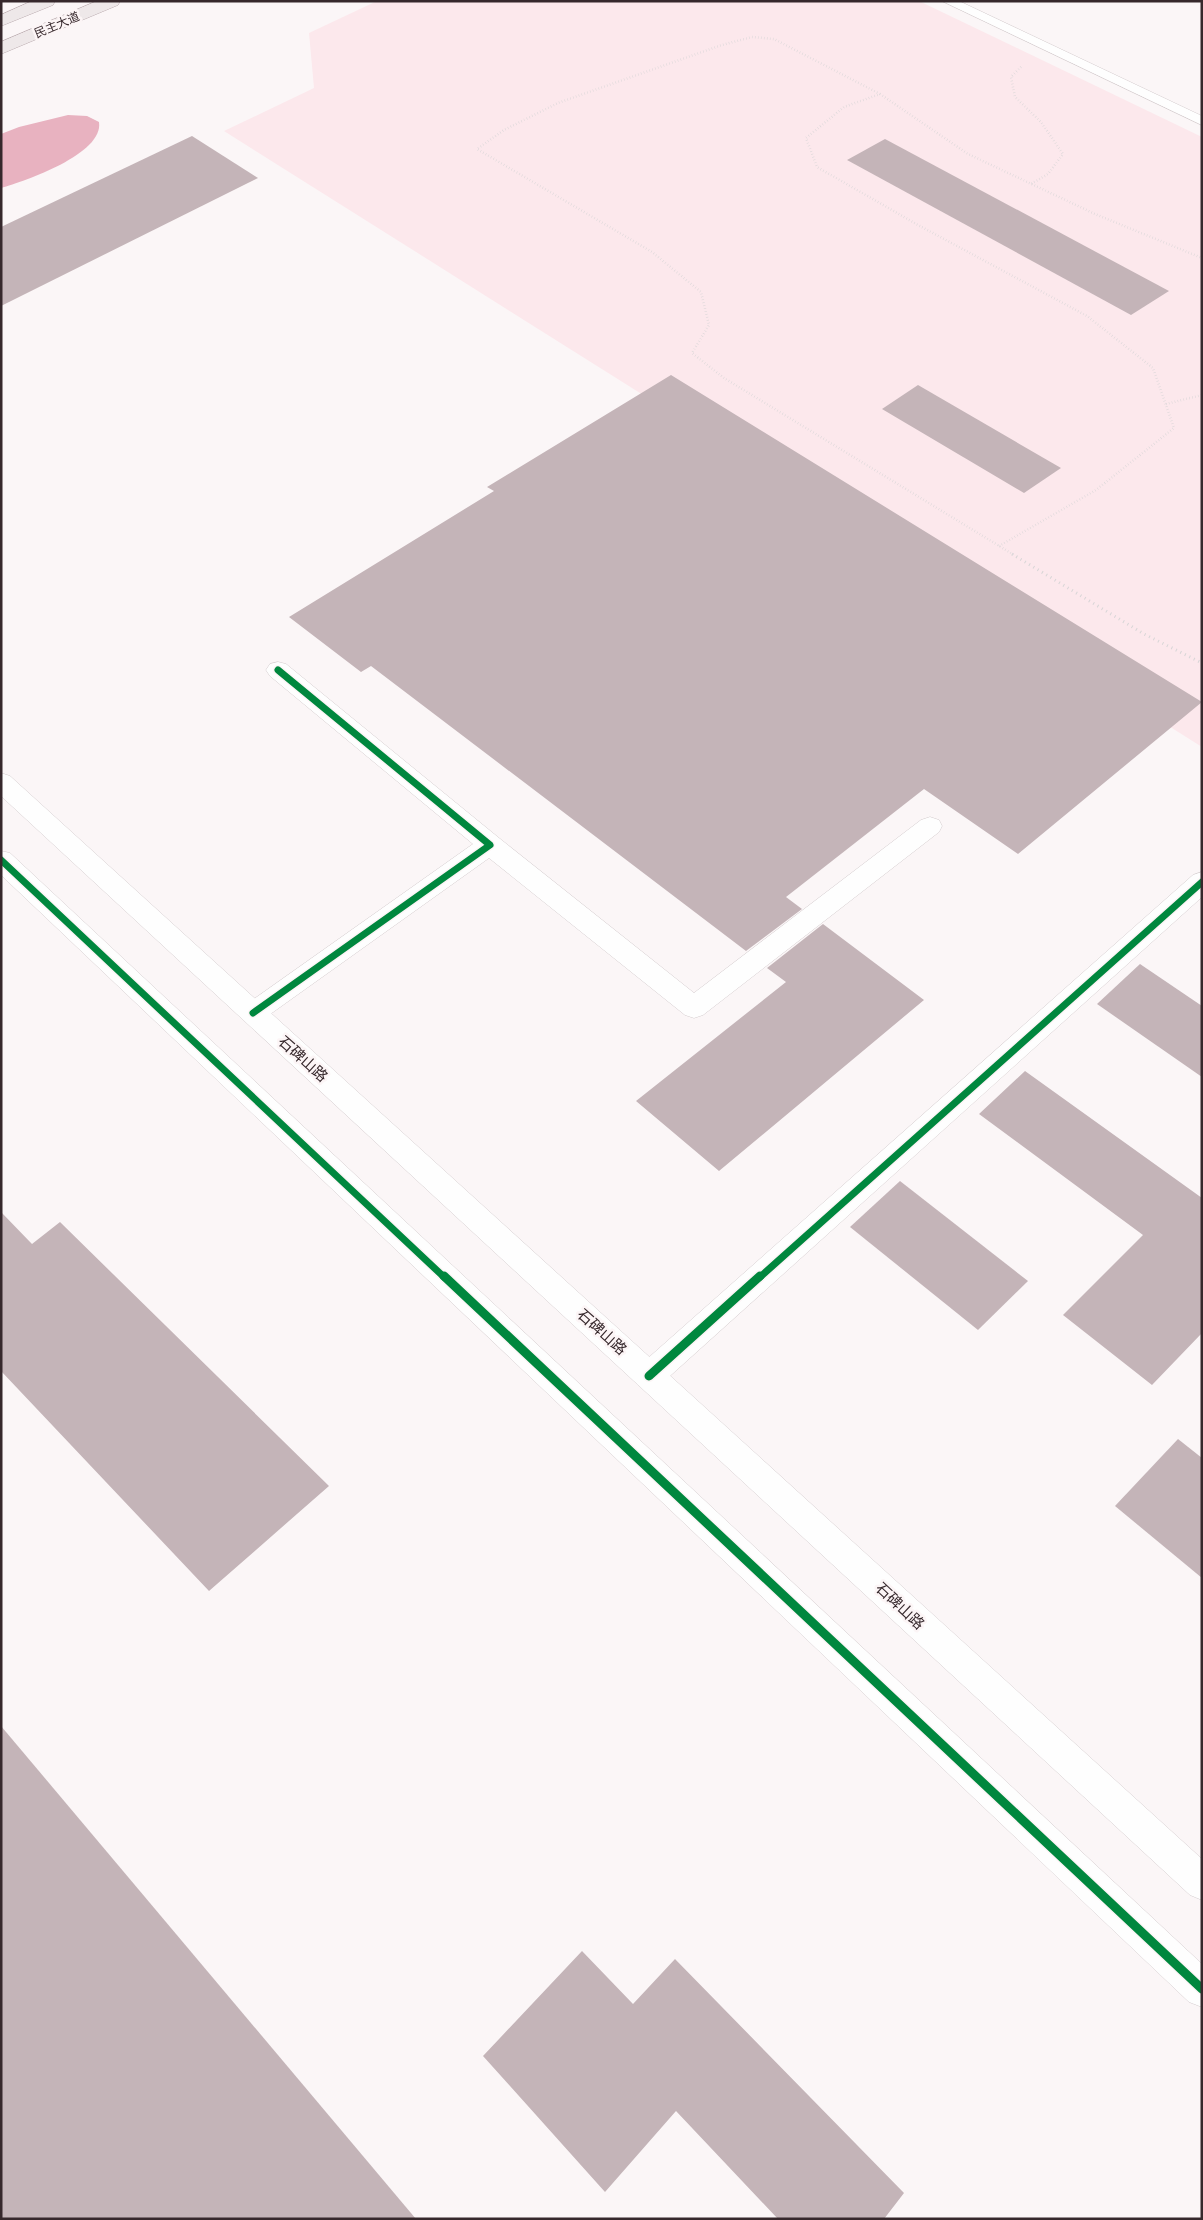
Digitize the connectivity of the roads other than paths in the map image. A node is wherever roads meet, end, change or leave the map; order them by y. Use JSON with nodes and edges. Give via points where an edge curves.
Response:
{"nodes":[{"id":1,"x":47,"y":1,"type":"edge"},
{"id":2,"x":112,"y":1,"type":"edge"},
{"id":3,"x":948,"y":1,"type":"edge"},
{"id":4,"x":1,"y":21,"type":"edge"},
{"id":5,"x":1,"y":49,"type":"edge"},
{"id":6,"x":1202,"y":122,"type":"edge"},
{"id":7,"x":278,"y":670,"type":"dead end"},
{"id":8,"x":1,"y":782,"type":"edge"},
{"id":9,"x":930,"y":826,"type":"dead end"},
{"id":10,"x":490,"y":845,"type":"junction"},
{"id":11,"x":1,"y":860,"type":"edge"},
{"id":12,"x":1202,"y":882,"type":"edge"},
{"id":13,"x":253,"y":1013,"type":"junction"},
{"id":14,"x":649,"y":1376,"type":"junction"},
{"id":15,"x":1202,"y":1883,"type":"edge"},
{"id":16,"x":1202,"y":1989,"type":"edge"}],
"edges":[{"from":1,"to":4,"type":"main road","name":"民主大道"},
{"from":2,"to":5,"type":"main road","name":"民主大道"},
{"from":3,"to":6,"type":"lane"},
{"from":7,"to":10,"type":"street"},
{"from":8,"to":13,"type":"street","name":"石碑山路"},
{"from":9,"to":10,"type":"street","via":[[694,1008]]},
{"from":10,"to":13,"type":"street"},
{"from":11,"to":16,"type":"street"},
{"from":12,"to":14,"type":"street"},
{"from":13,"to":14,"type":"street","name":"石碑山路"},
{"from":14,"to":15,"type":"street","name":"石碑山路"}]}
